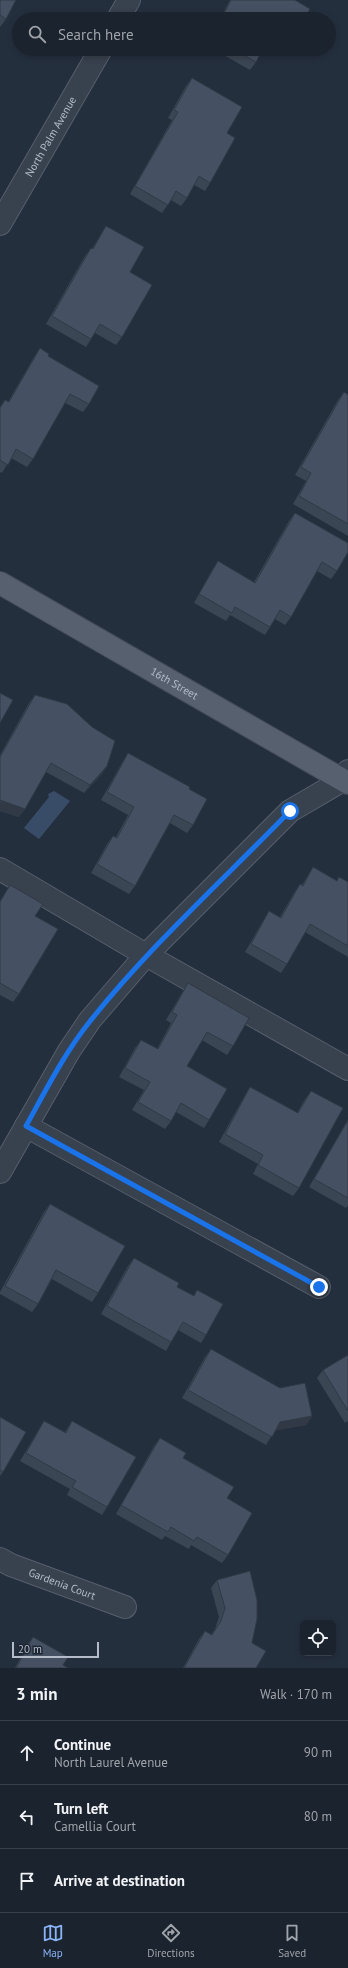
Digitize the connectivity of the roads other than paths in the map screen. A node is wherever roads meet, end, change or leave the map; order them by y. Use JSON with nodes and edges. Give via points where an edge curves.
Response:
{"nodes":[{"id":1,"x":129,"y":0,"type":"edge"},
{"id":2,"x":122,"y":12,"type":"edge"},
{"id":3,"x":97,"y":56,"type":"edge"},
{"id":4,"x":0,"y":224,"type":"edge"},
{"id":5,"x":0,"y":583,"type":"edge"},
{"id":6,"x":346,"y":778,"type":"edge"},
{"id":7,"x":0,"y":869,"type":"edge"},
{"id":8,"x":146,"y":955,"type":"junction"},
{"id":9,"x":348,"y":1069,"type":"edge"},
{"id":10,"x":26,"y":1126,"type":"junction"},
{"id":11,"x":0,"y":1172,"type":"edge"},
{"id":12,"x":319,"y":1287,"type":"dead end"},
{"id":13,"x":0,"y":1559,"type":"edge"},
{"id":14,"x":125,"y":1607,"type":"dead end"}],
"edges":[{"from":1,"to":2,"type":"street"},
{"from":3,"to":4,"type":"street","name":"North Palm Avenue"},
{"from":5,"to":6,"type":"main road","name":"16th Street"},
{"from":6,"to":8,"type":"street","via":[[290,811]]},
{"from":7,"to":8,"type":"street"},
{"from":8,"to":9,"type":"street"},
{"from":8,"to":10,"type":"street","via":[[90,1020],[50,1081]]},
{"from":10,"to":11,"type":"street"},
{"from":10,"to":12,"type":"street"},
{"from":13,"to":14,"type":"street","name":"Gardenia Court"}]}
